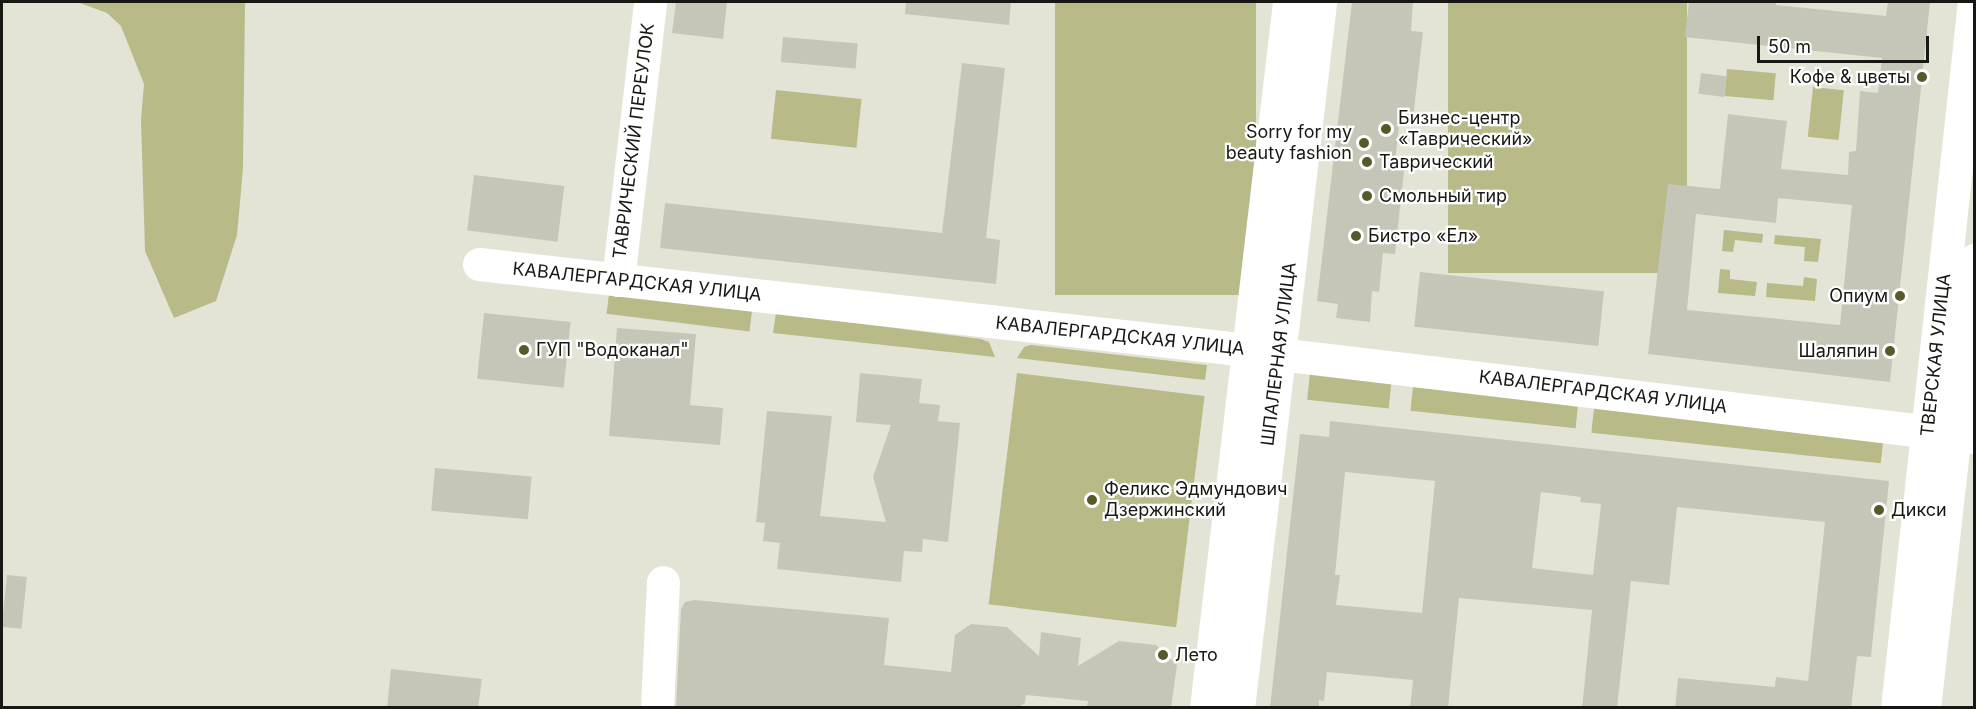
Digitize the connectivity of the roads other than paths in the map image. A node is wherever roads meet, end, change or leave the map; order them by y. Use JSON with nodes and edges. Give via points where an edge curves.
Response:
{"nodes":[{"id":1,"x":650,"y":2,"type":"edge"},
{"id":2,"x":1289,"y":2,"type":"edge"},
{"id":3,"x":1320,"y":2,"type":"edge"},
{"id":4,"x":1974,"y":2,"type":"edge"},
{"id":5,"x":1974,"y":260,"type":"edge"},
{"id":6,"x":479,"y":264,"type":"dead end"},
{"id":7,"x":618,"y":280,"type":"junction"},
{"id":8,"x":1263,"y":352,"type":"junction"},
{"id":9,"x":1952,"y":434,"type":"edge"},
{"id":10,"x":663,"y":582,"type":"dead end"},
{"id":11,"x":657,"y":708,"type":"edge"},
{"id":12,"x":1206,"y":708,"type":"edge"},
{"id":13,"x":1238,"y":708,"type":"edge"},
{"id":14,"x":1897,"y":708,"type":"edge"},
{"id":15,"x":1924,"y":708,"type":"edge"}],
"edges":[{"from":1,"to":7,"type":"street","name":"ТАВРИЧЕСКИЙ ПЕРЕУЛОК"},
{"from":2,"to":8,"type":"street","name":"ШПАЛЕРНАЯ УЛИЦА"},
{"from":3,"to":8,"type":"street","name":"ШПАЛЕРНАЯ УЛИЦА"},
{"from":4,"to":9,"type":"street","name":"ТВЕРСКАЯ УЛИЦА"},
{"from":5,"to":9,"type":"street","name":"ТВЕРСКАЯ УЛИЦА"},
{"from":6,"to":7,"type":"street","name":"КАВАЛЕРГАРДСКАЯ УЛИЦА"},
{"from":7,"to":8,"type":"street","name":"КАВАЛЕРГАРДСКАЯ УЛИЦА"},
{"from":8,"to":9,"type":"street","name":"КАВАЛЕРГАРДСКАЯ УЛИЦА"},
{"from":8,"to":12,"type":"street","name":"ШПАЛЕРНАЯ УЛИЦА"},
{"from":8,"to":13,"type":"street","name":"ШПАЛЕРНАЯ УЛИЦА"},
{"from":9,"to":14,"type":"street","name":"ТВЕРСКАЯ УЛИЦА"},
{"from":9,"to":15,"type":"street","name":"ТВЕРСКАЯ УЛИЦА"},
{"from":10,"to":11,"type":"street"}]}
